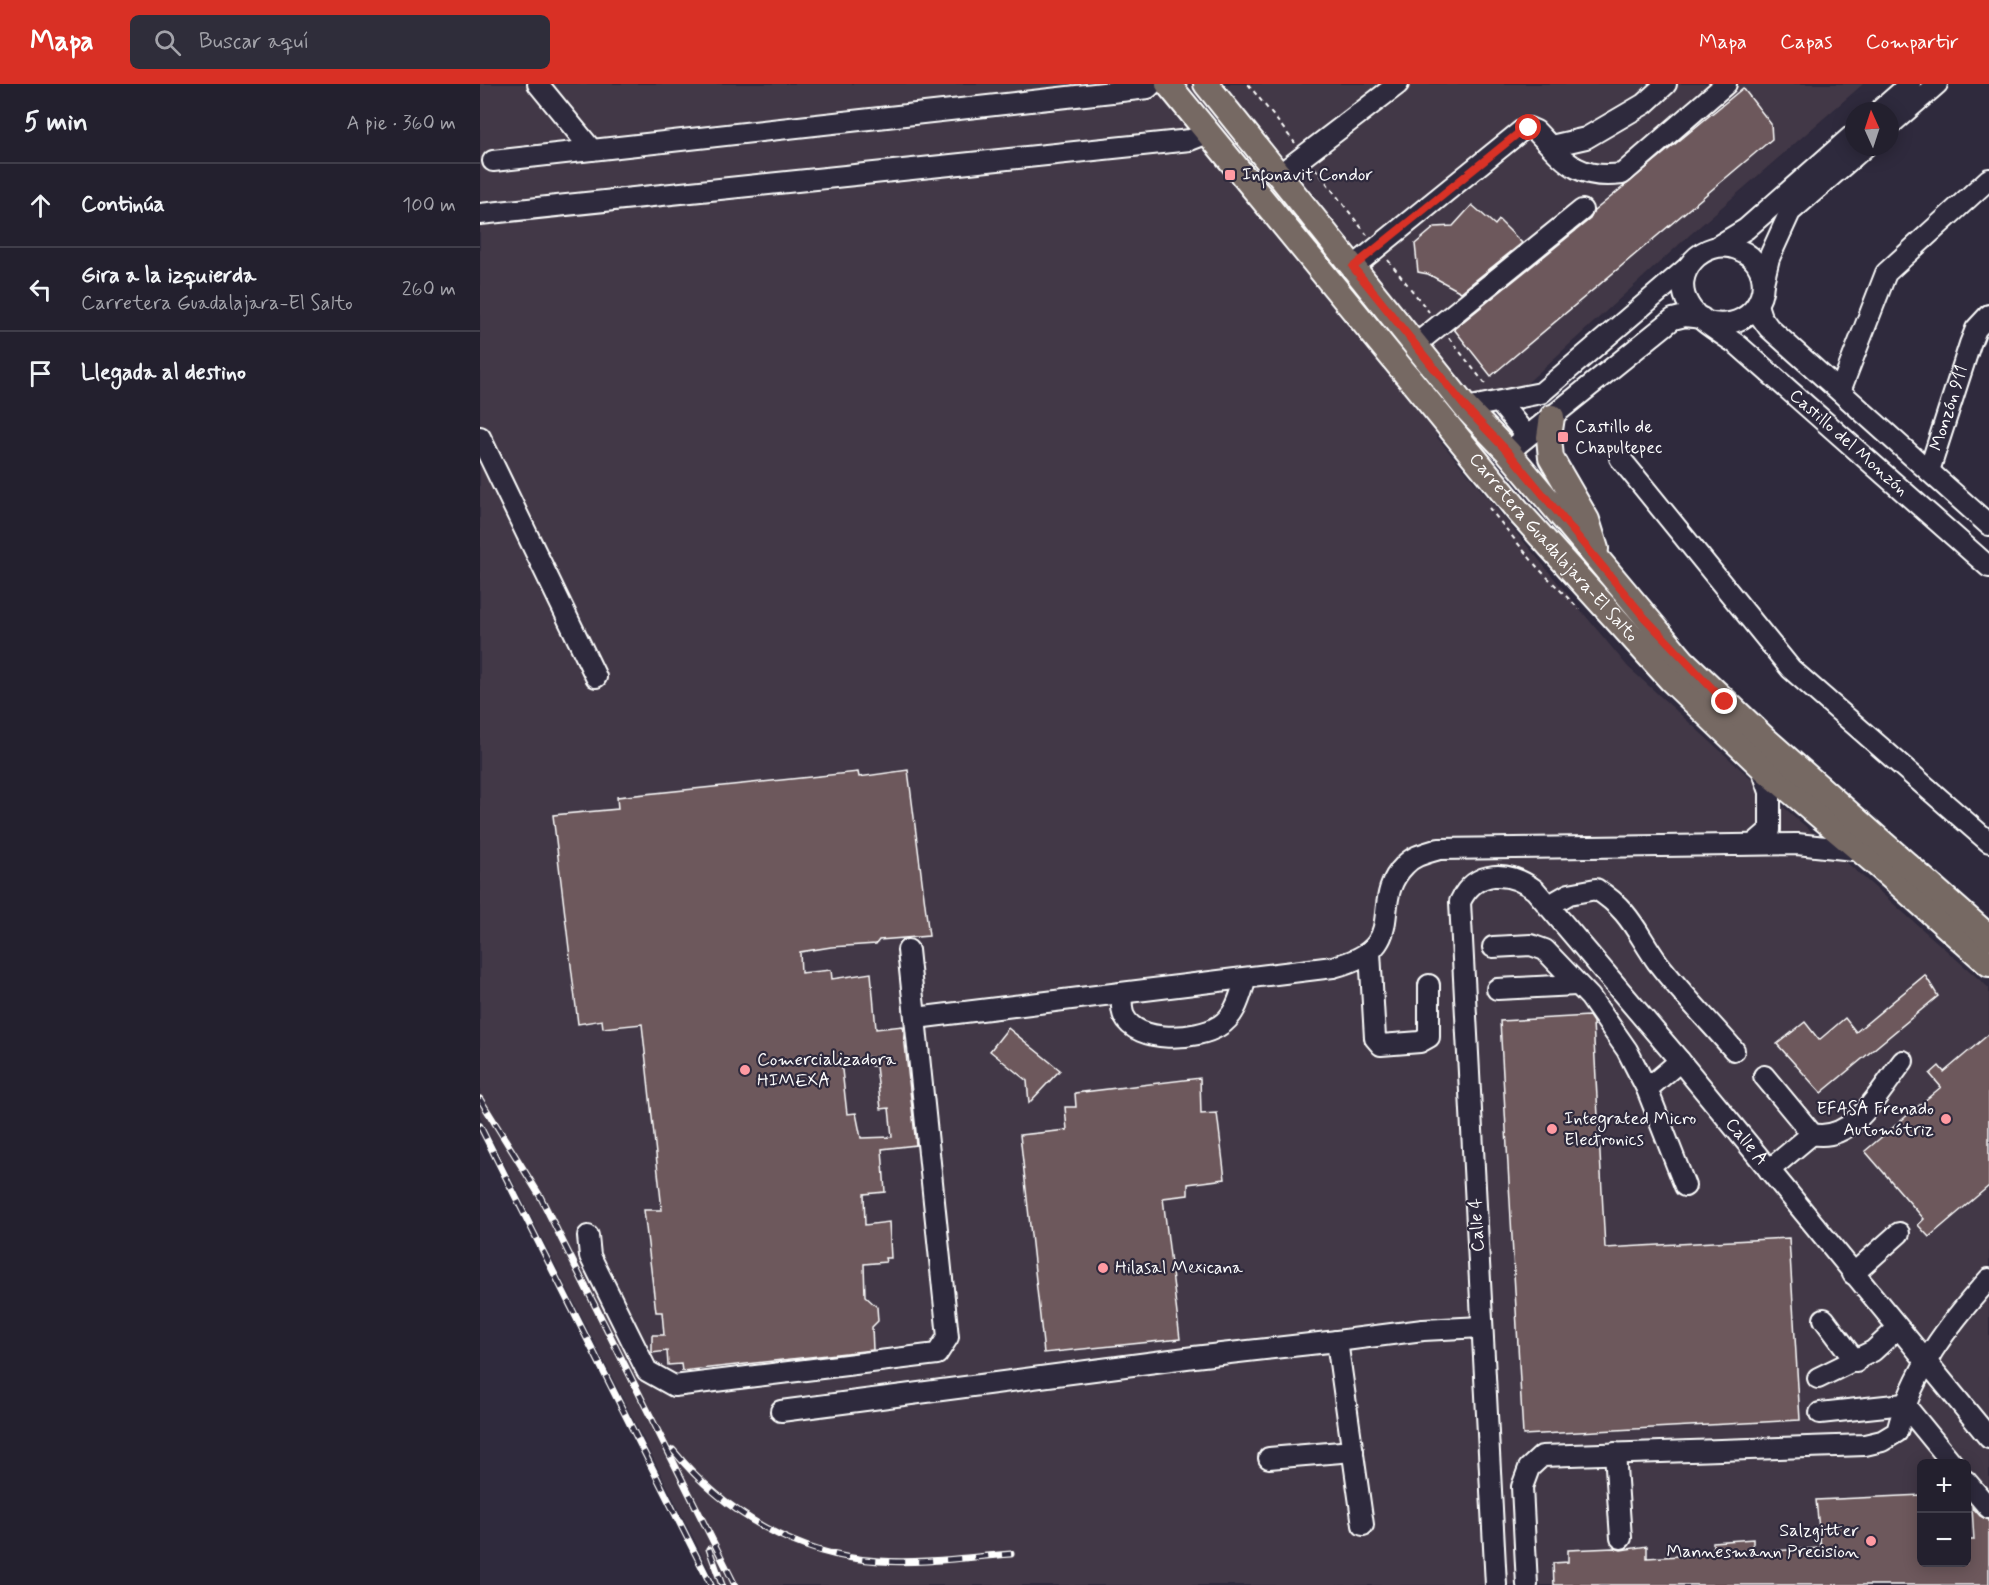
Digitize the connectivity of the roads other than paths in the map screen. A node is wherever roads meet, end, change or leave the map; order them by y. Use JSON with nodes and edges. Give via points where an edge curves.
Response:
{"nodes":[{"id":1,"x":538,"y":84,"type":"edge"},
{"id":2,"x":1152,"y":84,"type":"edge"},
{"id":3,"x":1168,"y":84,"type":"edge"},
{"id":4,"x":1206,"y":84,"type":"edge"},
{"id":5,"x":1398,"y":84,"type":"edge"},
{"id":6,"x":1666,"y":84,"type":"edge"},
{"id":7,"x":1726,"y":84,"type":"edge"},
{"id":8,"x":1910,"y":84,"type":"edge"},
{"id":9,"x":1937,"y":84,"type":"edge"},
{"id":10,"x":1889,"y":102,"type":"edge"},
{"id":11,"x":1899,"y":117,"type":"edge"},
{"id":12,"x":1208,"y":132,"type":"junction"},
{"id":13,"x":1845,"y":142,"type":"edge"},
{"id":14,"x":1551,"y":146,"type":"junction"},
{"id":15,"x":592,"y":150,"type":"junction"},
{"id":16,"x":1855,"y":156,"type":"edge"},
{"id":17,"x":493,"y":161,"type":"dead end"},
{"id":18,"x":1279,"y":175,"type":"junction"},
{"id":19,"x":1989,"y":179,"type":"edge"},
{"id":20,"x":1582,"y":210,"type":"dead end"},
{"id":21,"x":480,"y":214,"type":"edge"},
{"id":22,"x":1718,"y":246,"type":"junction"},
{"id":23,"x":1353,"y":267,"type":"junction"},
{"id":24,"x":1688,"y":267,"type":"junction"},
{"id":25,"x":1763,"y":283,"type":"junction"},
{"id":26,"x":1757,"y":305,"type":"junction"},
{"id":27,"x":1989,"y":315,"type":"edge"},
{"id":28,"x":1704,"y":320,"type":"junction"},
{"id":29,"x":1415,"y":345,"type":"junction"},
{"id":30,"x":1840,"y":391,"type":"junction"},
{"id":31,"x":1499,"y":402,"type":"junction"},
{"id":32,"x":1466,"y":408,"type":"junction"},
{"id":33,"x":1552,"y":417,"type":"junction"},
{"id":34,"x":1527,"y":436,"type":"junction"},
{"id":35,"x":480,"y":437,"type":"edge"},
{"id":36,"x":1508,"y":452,"type":"junction"},
{"id":37,"x":1620,"y":458,"type":"dead end"},
{"id":38,"x":1929,"y":471,"type":"junction"},
{"id":39,"x":1989,"y":525,"type":"edge"},
{"id":40,"x":1601,"y":562,"type":"junction"},
{"id":41,"x":1989,"y":567,"type":"edge"},
{"id":42,"x":596,"y":676,"type":"dead end"},
{"id":43,"x":1761,"y":766,"type":"junction"},
{"id":44,"x":1989,"y":842,"type":"edge"},
{"id":45,"x":1754,"y":844,"type":"junction"},
{"id":46,"x":1863,"y":851,"type":"junction"},
{"id":47,"x":1486,"y":876,"type":"joint"},
{"id":48,"x":1548,"y":906,"type":"junction"},
{"id":49,"x":1989,"y":937,"type":"edge"},
{"id":50,"x":1493,"y":947,"type":"dead end"},
{"id":51,"x":908,"y":950,"type":"dead end"},
{"id":52,"x":1370,"y":952,"type":"junction"},
{"id":53,"x":1989,"y":964,"type":"edge"},
{"id":54,"x":1246,"y":978,"type":"junction"},
{"id":55,"x":1430,"y":985,"type":"dead end"},
{"id":56,"x":1576,"y":985,"type":"junction"},
{"id":57,"x":1497,"y":989,"type":"dead end"},
{"id":58,"x":1120,"y":993,"type":"junction"},
{"id":59,"x":916,"y":1018,"type":"junction"},
{"id":60,"x":1734,"y":1050,"type":"dead end"},
{"id":61,"x":1903,"y":1061,"type":"dead end"},
{"id":62,"x":1680,"y":1062,"type":"junction"},
{"id":63,"x":1764,"y":1076,"type":"dead end"},
{"id":64,"x":1647,"y":1089,"type":"junction"},
{"id":65,"x":1812,"y":1134,"type":"junction"},
{"id":66,"x":1769,"y":1170,"type":"junction"},
{"id":67,"x":1685,"y":1186,"type":"dead end"},
{"id":68,"x":1899,"y":1233,"type":"dead end"},
{"id":69,"x":588,"y":1236,"type":"dead end"},
{"id":70,"x":1853,"y":1274,"type":"junction"},
{"id":71,"x":1989,"y":1280,"type":"edge"},
{"id":72,"x":1824,"y":1319,"type":"dead end"},
{"id":73,"x":1482,"y":1327,"type":"junction"},
{"id":74,"x":1898,"y":1328,"type":"junction"},
{"id":75,"x":1337,"y":1341,"type":"junction"},
{"id":76,"x":1856,"y":1362,"type":"junction"},
{"id":77,"x":1925,"y":1362,"type":"junction"},
{"id":78,"x":1818,"y":1378,"type":"dead end"},
{"id":79,"x":1904,"y":1404,"type":"junction"},
{"id":80,"x":781,"y":1411,"type":"dead end"},
{"id":81,"x":1820,"y":1413,"type":"dead end"},
{"id":82,"x":1989,"y":1438,"type":"edge"},
{"id":83,"x":1353,"y":1451,"type":"junction"},
{"id":84,"x":1615,"y":1453,"type":"junction"},
{"id":85,"x":1269,"y":1458,"type":"dead end"},
{"id":86,"x":1949,"y":1459,"type":"edge"},
{"id":87,"x":1971,"y":1487,"type":"edge"},
{"id":88,"x":1989,"y":1509,"type":"edge"},
{"id":89,"x":1363,"y":1525,"type":"dead end"},
{"id":90,"x":1621,"y":1538,"type":"dead end"},
{"id":91,"x":1496,"y":1585,"type":"edge"},
{"id":92,"x":1527,"y":1585,"type":"edge"}],
"edges":[{"from":1,"to":15,"type":"street"},
{"from":2,"to":15,"type":"street","via":[[1148,88]]},
{"from":3,"to":12,"type":"main road","name":"Carretera Guadalajara-El Salto"},
{"from":4,"to":18,"type":"main road","name":"Carretera Guadalajara-El Salto"},
{"from":5,"to":18,"type":"street"},
{"from":6,"to":14,"type":"street","via":[[1644,104],[1587,138]]},
{"from":7,"to":14,"type":"street","via":[[1622,174],[1599,177],[1571,167]]},
{"from":8,"to":10,"type":"street"},
{"from":9,"to":11,"type":"street"},
{"from":12,"to":21,"type":"street","via":[[1190,140]]},
{"from":12,"to":43,"type":"main road","name":"Carretera Guadalajara-El Salto","via":[[1519,512],[1671,680]]},
{"from":13,"to":22,"type":"street","via":[[1746,229]]},
{"from":14,"to":23,"type":"street","via":[[1536,131],[1521,131]]},
{"from":15,"to":17,"type":"street"},
{"from":16,"to":25,"type":"street","via":[[1790,212],[1772,248]]},
{"from":18,"to":23,"type":"main road","name":"Carretera Guadalajara-El Salto"},
{"from":19,"to":30,"type":"street","via":[[1886,273]]},
{"from":20,"to":29,"type":"street"},
{"from":22,"to":24,"type":"street","via":[[1706,249]]},
{"from":22,"to":25,"type":"street","via":[[1748,255],[1760,270]]},
{"from":23,"to":29,"type":"main road","name":"Carretera Guadalajara-El Salto"},
{"from":24,"to":28,"type":"street","via":[[1684,292],[1688,304]]},
{"from":24,"to":31,"type":"street","via":[[1541,393]]},
{"from":25,"to":26,"type":"street"},
{"from":26,"to":28,"type":"street","via":[[1746,318],[1733,323],[1720,325]]},
{"from":26,"to":30,"type":"street","name":"Castillo del Monzón","via":[[1769,328]]},
{"from":27,"to":38,"type":"street","name":"Monzón 911","via":[[1976,329],[1970,344]]},
{"from":28,"to":33,"type":"street","via":[[1684,316],[1673,319]]},
{"from":28,"to":41,"type":"street","name":"Castillo del Monzón","via":[[1739,346]]},
{"from":29,"to":32,"type":"main road","name":"Carretera Guadalajara-El Salto"},
{"from":30,"to":38,"type":"street","name":"Castillo del Monzón"},
{"from":31,"to":32,"type":"street"},
{"from":31,"to":34,"type":"street"},
{"from":32,"to":36,"type":"main road","name":"Carretera Guadalajara-El Salto"},
{"from":33,"to":34,"type":"street"},
{"from":33,"to":40,"type":"main road","via":[[1551,458],[1587,520]]},
{"from":34,"to":36,"type":"street"},
{"from":35,"to":42,"type":"street"},
{"from":36,"to":40,"type":"main road","name":"Carretera Guadalajara-El Salto"},
{"from":37,"to":44,"type":"street","via":[[1791,669]]},
{"from":38,"to":39,"type":"street","name":"Castillo del Monzón"},
{"from":40,"to":49,"type":"main road","name":"Carretera Guadalajara-El Salto","via":[[1644,617],[1725,702]]},
{"from":43,"to":45,"type":"street","via":[[1770,792],[1770,830]]},
{"from":43,"to":46,"type":"main road","name":"Carretera Guadalajara-El Salto"},
{"from":45,"to":46,"type":"street"},
{"from":45,"to":52,"type":"street","via":[[1439,849],[1418,855],[1404,866],[1394,885],[1384,932]]},
{"from":46,"to":53,"type":"main road","name":"Carretera Guadalajara-El Salto"},
{"from":47,"to":48,"type":"street","name":"Calle A","via":[[1512,877],[1524,882]]},
{"from":47,"to":73,"type":"street","name":"Calle 4","via":[[1465,891],[1460,902]]},
{"from":48,"to":60,"type":"street","via":[[1569,894],[1596,890],[1614,900],[1630,916],[1658,963]]},
{"from":48,"to":62,"type":"street","name":"Calle A"},
{"from":50,"to":56,"type":"street","via":[[1532,945],[1545,950]]},
{"from":51,"to":59,"type":"street"},
{"from":52,"to":54,"type":"street","via":[[1358,961],[1333,968]]},
{"from":52,"to":55,"type":"street","via":[[1375,1038],[1381,1045],[1420,1042],[1429,1037]]},
{"from":54,"to":58,"type":"street"},
{"from":54,"to":58,"type":"street","via":[[1236,1009],[1219,1026],[1177,1038],[1139,1032],[1124,1017]]},
{"from":56,"to":57,"type":"street"},
{"from":56,"to":64,"type":"street","via":[[1590,997],[1627,1050]]},
{"from":58,"to":59,"type":"street"},
{"from":59,"to":69,"type":"street","via":[[948,1337],[937,1354],[674,1386],[647,1371],[590,1256]]},
{"from":61,"to":65,"type":"street","via":[[1854,1124],[1834,1136]]},
{"from":62,"to":64,"type":"street"},
{"from":62,"to":66,"type":"street","name":"Calle A"},
{"from":63,"to":65,"type":"street"},
{"from":64,"to":67,"type":"street"},
{"from":65,"to":66,"type":"street"},
{"from":66,"to":70,"type":"street","name":"Calle A"},
{"from":68,"to":70,"type":"street"},
{"from":70,"to":74,"type":"street","name":"Calle A"},
{"from":71,"to":77,"type":"street","via":[[1948,1324]]},
{"from":72,"to":76,"type":"street"},
{"from":73,"to":75,"type":"street"},
{"from":73,"to":91,"type":"street","name":"Calle 4"},
{"from":74,"to":76,"type":"street"},
{"from":74,"to":77,"type":"street","name":"Calle A"},
{"from":75,"to":80,"type":"street"},
{"from":75,"to":83,"type":"street"},
{"from":76,"to":78,"type":"street"},
{"from":77,"to":79,"type":"street"},
{"from":77,"to":82,"type":"street","name":"Calle A"},
{"from":79,"to":81,"type":"street"},
{"from":79,"to":84,"type":"street","via":[[1897,1432],[1865,1445]]},
{"from":79,"to":86,"type":"street"},
{"from":83,"to":85,"type":"street"},
{"from":83,"to":89,"type":"street"},
{"from":84,"to":90,"type":"street"},
{"from":84,"to":92,"type":"street","via":[[1542,1456],[1529,1468],[1522,1487]]},
{"from":87,"to":88,"type":"street"}]}
